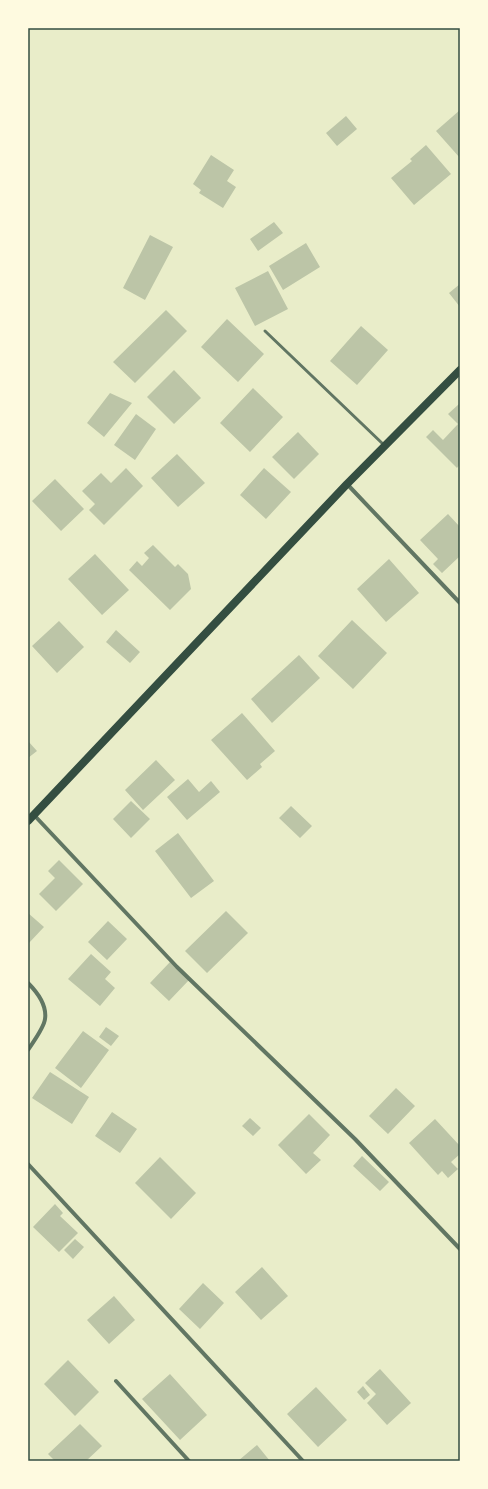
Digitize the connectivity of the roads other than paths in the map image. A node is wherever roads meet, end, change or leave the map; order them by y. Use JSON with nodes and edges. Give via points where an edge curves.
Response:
{"nodes":[{"id":1,"x":265,"y":331,"type":"dead end"},
{"id":2,"x":460,"y":370,"type":"edge"},
{"id":3,"x":385,"y":446,"type":"junction"},
{"id":4,"x":347,"y":484,"type":"junction"},
{"id":5,"x":460,"y":603,"type":"edge"},
{"id":6,"x":31,"y":818,"type":"edge"},
{"id":7,"x":28,"y":983,"type":"edge"},
{"id":8,"x":28,"y":1050,"type":"edge"},
{"id":9,"x":28,"y":1164,"type":"edge"},
{"id":10,"x":460,"y":1249,"type":"edge"},
{"id":11,"x":116,"y":1381,"type":"dead end"},
{"id":12,"x":189,"y":1461,"type":"edge"},
{"id":13,"x":303,"y":1461,"type":"edge"}],
"edges":[{"from":1,"to":3,"type":"lane"},
{"from":2,"to":3,"type":"main road"},
{"from":3,"to":4,"type":"main road"},
{"from":4,"to":5,"type":"street"},
{"from":4,"to":6,"type":"main road"},
{"from":6,"to":10,"type":"street","via":[[177,967],[355,1139]]},
{"from":7,"to":8,"type":"street","via":[[42,1002],[45,1019]]},
{"from":9,"to":13,"type":"street"},
{"from":11,"to":12,"type":"street"}]}
